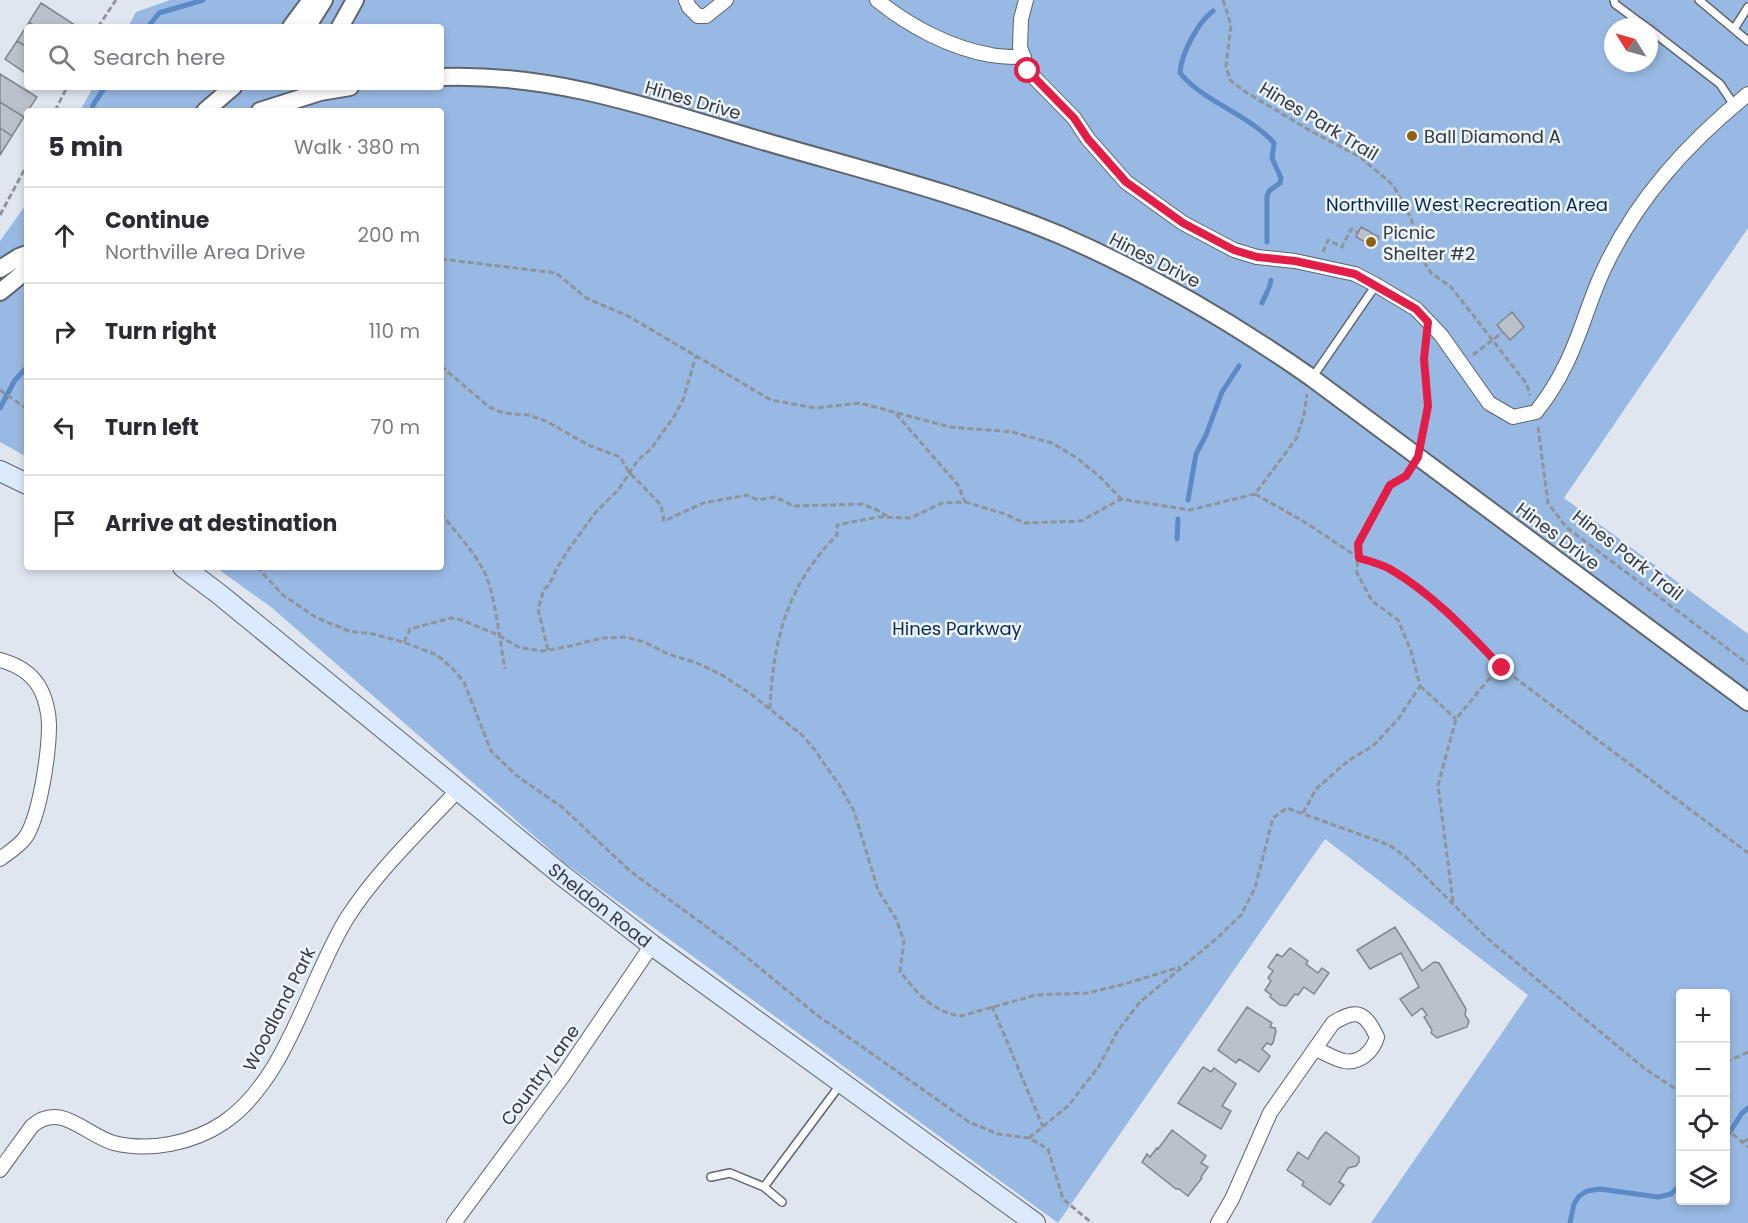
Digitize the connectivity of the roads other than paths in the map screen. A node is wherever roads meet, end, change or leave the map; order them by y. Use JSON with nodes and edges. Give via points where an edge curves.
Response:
{"nodes":[{"id":1,"x":311,"y":0,"type":"edge"},
{"id":2,"x":324,"y":0,"type":"edge"},
{"id":3,"x":355,"y":0,"type":"edge"},
{"id":4,"x":686,"y":0,"type":"edge"},
{"id":5,"x":726,"y":0,"type":"edge"},
{"id":6,"x":877,"y":0,"type":"edge"},
{"id":7,"x":1026,"y":0,"type":"edge"},
{"id":8,"x":1614,"y":0,"type":"edge"},
{"id":9,"x":1699,"y":0,"type":"edge"},
{"id":10,"x":1748,"y":7,"type":"edge"},
{"id":11,"x":1634,"y":18,"type":"edge"},
{"id":12,"x":293,"y":24,"type":"edge"},
{"id":13,"x":309,"y":24,"type":"edge"},
{"id":14,"x":342,"y":24,"type":"edge"},
{"id":15,"x":1734,"y":29,"type":"junction"},
{"id":16,"x":1658,"y":36,"type":"edge"},
{"id":17,"x":1748,"y":41,"type":"edge"},
{"id":18,"x":1024,"y":57,"type":"junction"},
{"id":19,"x":444,"y":76,"type":"edge"},
{"id":20,"x":230,"y":90,"type":"edge"},
{"id":21,"x":314,"y":90,"type":"edge"},
{"id":22,"x":1748,"y":94,"type":"edge"},
{"id":23,"x":282,"y":95,"type":"edge"},
{"id":24,"x":1734,"y":105,"type":"junction"},
{"id":25,"x":208,"y":108,"type":"edge"},
{"id":26,"x":264,"y":108,"type":"edge"},
{"id":27,"x":24,"y":255,"type":"edge"},
{"id":28,"x":0,"y":269,"type":"edge"},
{"id":29,"x":24,"y":272,"type":"edge"},
{"id":30,"x":1376,"y":285,"type":"junction"},
{"id":31,"x":0,"y":292,"type":"edge"},
{"id":32,"x":1312,"y":378,"type":"junction"},
{"id":33,"x":0,"y":471,"type":"edge"},
{"id":34,"x":24,"y":483,"type":"edge"},
{"id":35,"x":187,"y":570,"type":"edge"},
{"id":36,"x":0,"y":660,"type":"edge"},
{"id":37,"x":1748,"y":702,"type":"edge"},
{"id":38,"x":458,"y":790,"type":"junction"},
{"id":39,"x":0,"y":859,"type":"edge"},
{"id":40,"x":651,"y":945,"type":"junction"},
{"id":41,"x":1316,"y":1049,"type":"dead end"},
{"id":42,"x":842,"y":1083,"type":"junction"},
{"id":43,"x":0,"y":1170,"type":"edge"},
{"id":44,"x":711,"y":1177,"type":"dead end"},
{"id":45,"x":764,"y":1187,"type":"junction"},
{"id":46,"x":782,"y":1202,"type":"dead end"},
{"id":47,"x":454,"y":1223,"type":"edge"},
{"id":48,"x":1035,"y":1223,"type":"edge"},
{"id":49,"x":1218,"y":1223,"type":"edge"}],
"edges":[{"from":1,"to":12,"type":"street"},
{"from":2,"to":13,"type":"street"},
{"from":3,"to":14,"type":"street"},
{"from":4,"to":5,"type":"street","via":[[698,16],[705,16]]},
{"from":6,"to":18,"type":"street","via":[[920,29],[954,45],[991,56]]},
{"from":7,"to":18,"type":"street","via":[[1020,47]]},
{"from":8,"to":11,"type":"lane"},
{"from":9,"to":15,"type":"lane"},
{"from":10,"to":15,"type":"lane"},
{"from":15,"to":17,"type":"lane"},
{"from":16,"to":24,"type":"lane","via":[[1720,84]]},
{"from":18,"to":30,"type":"street","via":[[1028,71],[1074,118],[1126,182],[1183,223],[1234,250],[1355,274]]},
{"from":19,"to":32,"type":"street","name":"Hines Drive","via":[[539,82],[610,96],[1002,213],[1129,266],[1252,336]]},
{"from":20,"to":25,"type":"street"},
{"from":21,"to":23,"type":"street"},
{"from":22,"to":24,"type":"street"},
{"from":23,"to":26,"type":"street"},
{"from":24,"to":30,"type":"street","via":[[1680,156],[1628,222],[1604,269],[1566,365],[1536,412],[1513,417],[1489,403],[1441,335],[1416,309]]},
{"from":27,"to":28,"type":"street"},
{"from":29,"to":31,"type":"street"},
{"from":30,"to":32,"type":"lane"},
{"from":32,"to":37,"type":"street","name":"Hines Drive"},
{"from":33,"to":34,"type":"main road"},
{"from":35,"to":38,"type":"main road","name":"Sheldon Road"},
{"from":36,"to":39,"type":"street","via":[[23,670],[38,685],[49,726],[33,824],[18,846]]},
{"from":38,"to":40,"type":"main road","name":"Sheldon Road"},
{"from":38,"to":43,"type":"street","name":"Woodland Park","via":[[384,870],[349,915],[265,1080],[225,1121],[187,1140],[127,1146],[93,1135],[71,1120],[49,1117],[32,1126]]},
{"from":40,"to":42,"type":"main road","name":"Sheldon Road"},
{"from":40,"to":47,"type":"street","name":"Country Lane","via":[[563,1076]]},
{"from":41,"to":49,"type":"street","via":[[1270,1113]]},
{"from":42,"to":45,"type":"lane"},
{"from":42,"to":48,"type":"main road","name":"Sheldon Road"},
{"from":44,"to":45,"type":"lane","via":[[730,1173]]},
{"from":45,"to":46,"type":"lane"}]}
